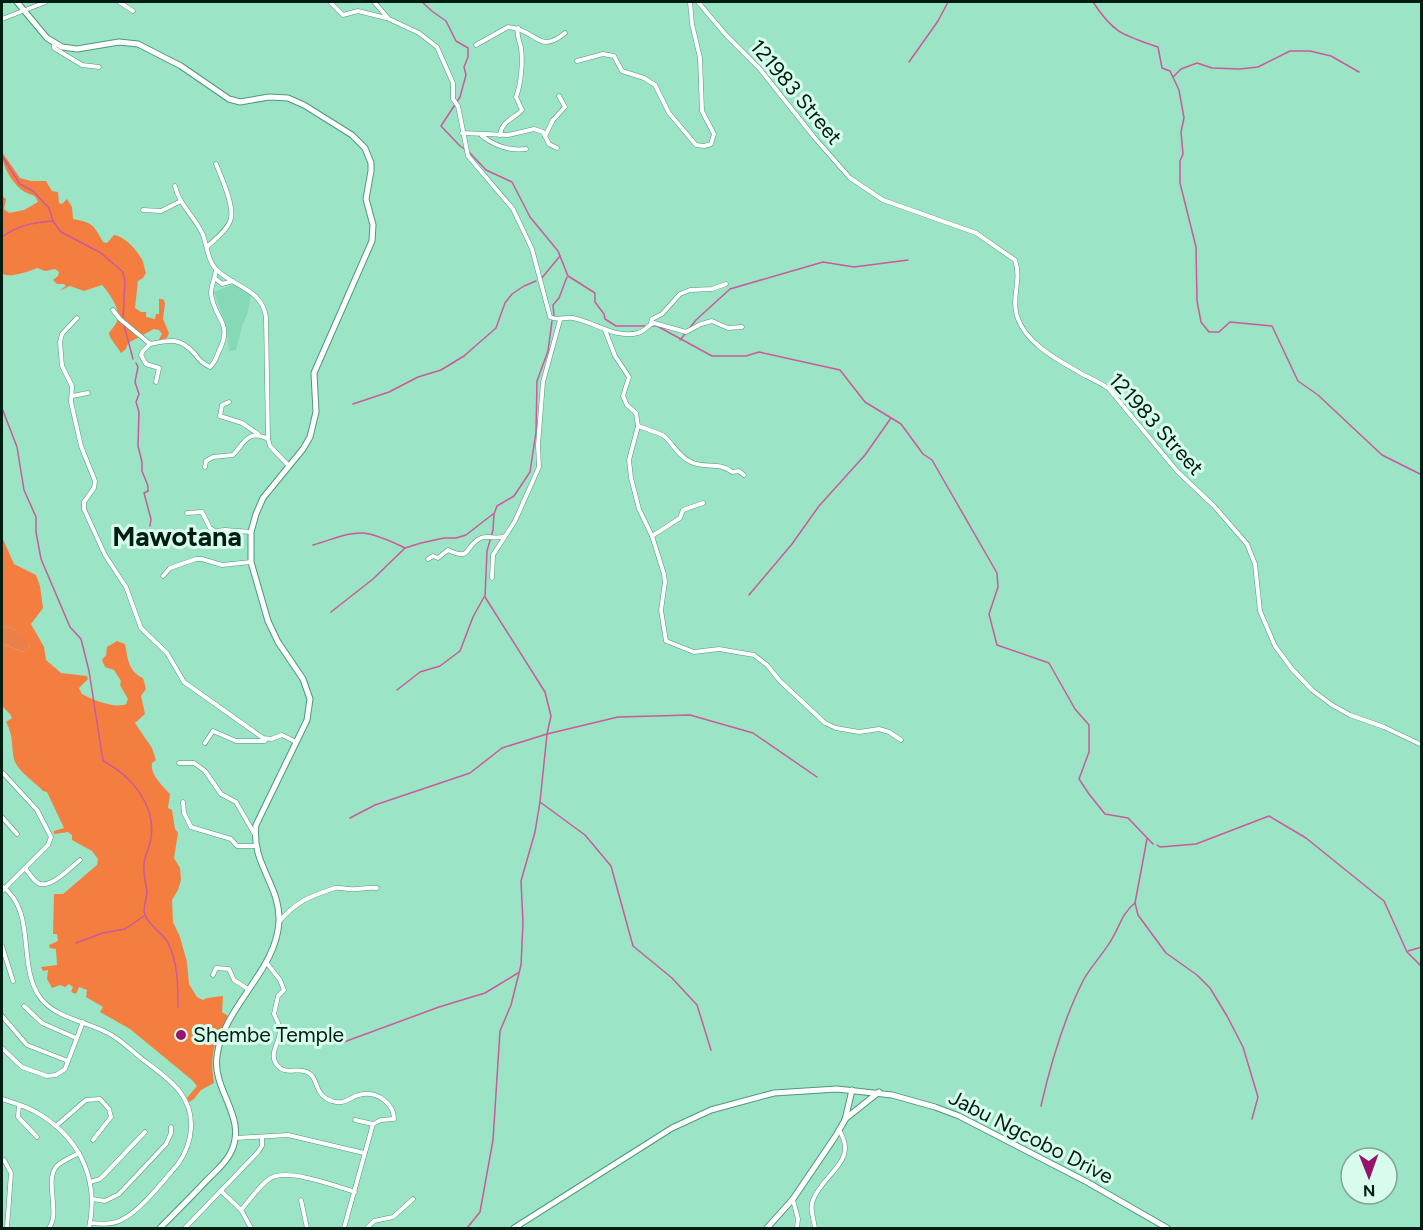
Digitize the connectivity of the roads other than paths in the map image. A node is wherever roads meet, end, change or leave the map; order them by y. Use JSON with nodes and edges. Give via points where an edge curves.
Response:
{"nodes":[{"id":1,"x":17,"y":2,"type":"edge"},
{"id":2,"x":46,"y":2,"type":"edge"},
{"id":3,"x":119,"y":2,"type":"edge"},
{"id":4,"x":330,"y":2,"type":"edge"},
{"id":5,"x":374,"y":2,"type":"edge"},
{"id":6,"x":690,"y":2,"type":"edge"},
{"id":7,"x":698,"y":2,"type":"edge"},
{"id":8,"x":24,"y":11,"type":"junction"},
{"id":9,"x":132,"y":11,"type":"dead end"},
{"id":10,"x":2,"y":19,"type":"edge"},
{"id":11,"x":389,"y":19,"type":"junction"},
{"id":12,"x":518,"y":28,"type":"junction"},
{"id":13,"x":565,"y":33,"type":"dead end"},
{"id":14,"x":54,"y":43,"type":"junction"},
{"id":15,"x":476,"y":45,"type":"dead end"},
{"id":16,"x":577,"y":61,"type":"dead end"},
{"id":17,"x":99,"y":67,"type":"dead end"},
{"id":18,"x":559,"y":96,"type":"dead end"},
{"id":19,"x":462,"y":134,"type":"junction"},
{"id":20,"x":481,"y":135,"type":"junction"},
{"id":21,"x":500,"y":135,"type":"junction"},
{"id":22,"x":545,"y":136,"type":"junction"},
{"id":23,"x":557,"y":148,"type":"dead end"},
{"id":24,"x":526,"y":149,"type":"dead end"},
{"id":25,"x":216,"y":164,"type":"dead end"},
{"id":26,"x":175,"y":186,"type":"dead end"},
{"id":27,"x":181,"y":201,"type":"junction"},
{"id":28,"x":143,"y":210,"type":"dead end"},
{"id":29,"x":206,"y":248,"type":"junction"},
{"id":30,"x":216,"y":269,"type":"junction"},
{"id":31,"x":216,"y":279,"type":"junction"},
{"id":32,"x":232,"y":281,"type":"junction"},
{"id":33,"x":726,"y":284,"type":"dead end"},
{"id":34,"x":113,"y":310,"type":"dead end"},
{"id":35,"x":77,"y":318,"type":"dead end"},
{"id":36,"x":555,"y":319,"type":"junction"},
{"id":37,"x":648,"y":326,"type":"junction"},
{"id":38,"x":742,"y":327,"type":"dead end"},
{"id":39,"x":605,"y":330,"type":"junction"},
{"id":40,"x":150,"y":344,"type":"junction"},
{"id":41,"x":156,"y":382,"type":"dead end"},
{"id":42,"x":88,"y":393,"type":"dead end"},
{"id":43,"x":71,"y":396,"type":"junction"},
{"id":44,"x":229,"y":402,"type":"dead end"},
{"id":45,"x":638,"y":426,"type":"junction"},
{"id":46,"x":261,"y":436,"type":"junction"},
{"id":47,"x":268,"y":439,"type":"junction"},
{"id":48,"x":288,"y":465,"type":"junction"},
{"id":49,"x":205,"y":467,"type":"dead end"},
{"id":50,"x":744,"y":475,"type":"dead end"},
{"id":51,"x":703,"y":503,"type":"dead end"},
{"id":52,"x":187,"y":513,"type":"dead end"},
{"id":53,"x":251,"y":532,"type":"junction"},
{"id":54,"x":506,"y":536,"type":"junction"},
{"id":55,"x":652,"y":536,"type":"junction"},
{"id":56,"x":428,"y":560,"type":"dead end"},
{"id":57,"x":251,"y":562,"type":"junction"},
{"id":58,"x":163,"y":576,"type":"dead end"},
{"id":59,"x":492,"y":578,"type":"dead end"},
{"id":60,"x":269,"y":739,"type":"junction"},
{"id":61,"x":901,"y":741,"type":"dead end"},
{"id":62,"x":296,"y":742,"type":"junction"},
{"id":63,"x":205,"y":743,"type":"dead end"},
{"id":64,"x":1422,"y":745,"type":"edge"},
{"id":65,"x":179,"y":763,"type":"dead end"},
{"id":66,"x":2,"y":772,"type":"edge"},
{"id":67,"x":183,"y":802,"type":"dead end"},
{"id":68,"x":2,"y":817,"type":"edge"},
{"id":69,"x":17,"y":834,"type":"dead end"},
{"id":70,"x":255,"y":836,"type":"junction"},
{"id":71,"x":255,"y":846,"type":"junction"},
{"id":72,"x":80,"y":860,"type":"dead end"},
{"id":73,"x":25,"y":868,"type":"junction"},
{"id":74,"x":377,"y":888,"type":"dead end"},
{"id":75,"x":2,"y":889,"type":"edge"},
{"id":76,"x":279,"y":922,"type":"junction"},
{"id":77,"x":2,"y":946,"type":"edge"},
{"id":78,"x":266,"y":962,"type":"junction"},
{"id":79,"x":213,"y":975,"type":"dead end"},
{"id":80,"x":13,"y":981,"type":"dead end"},
{"id":81,"x":248,"y":989,"type":"junction"},
{"id":82,"x":24,"y":1006,"type":"dead end"},
{"id":83,"x":2,"y":1016,"type":"edge"},
{"id":84,"x":83,"y":1022,"type":"junction"},
{"id":85,"x":76,"y":1038,"type":"junction"},
{"id":86,"x":2,"y":1047,"type":"edge"},
{"id":87,"x":68,"y":1061,"type":"junction"},
{"id":88,"x":852,"y":1089,"type":"junction"},
{"id":89,"x":879,"y":1092,"type":"junction"},
{"id":90,"x":2,"y":1099,"type":"edge"},
{"id":91,"x":19,"y":1105,"type":"junction"},
{"id":92,"x":355,"y":1120,"type":"dead end"},
{"id":93,"x":845,"y":1120,"type":"junction"},
{"id":94,"x":373,"y":1124,"type":"junction"},
{"id":95,"x":56,"y":1126,"type":"junction"},
{"id":96,"x":171,"y":1127,"type":"dead end"},
{"id":97,"x":839,"y":1130,"type":"junction"},
{"id":98,"x":145,"y":1132,"type":"dead end"},
{"id":99,"x":37,"y":1137,"type":"dead end"},
{"id":100,"x":262,"y":1137,"type":"junction"},
{"id":101,"x":236,"y":1138,"type":"junction"},
{"id":102,"x":93,"y":1140,"type":"dead end"},
{"id":103,"x":79,"y":1153,"type":"junction"},
{"id":104,"x":364,"y":1153,"type":"junction"},
{"id":105,"x":3,"y":1160,"type":"dead end"},
{"id":106,"x":90,"y":1182,"type":"junction"},
{"id":107,"x":221,"y":1191,"type":"junction"},
{"id":108,"x":355,"y":1192,"type":"junction"},
{"id":109,"x":92,"y":1199,"type":"junction"},
{"id":110,"x":413,"y":1199,"type":"dead end"},
{"id":111,"x":793,"y":1199,"type":"junction"},
{"id":112,"x":301,"y":1200,"type":"dead end"},
{"id":113,"x":241,"y":1210,"type":"junction"},
{"id":114,"x":90,"y":1223,"type":"junction"},
{"id":115,"x":7,"y":1228,"type":"edge"},
{"id":116,"x":49,"y":1228,"type":"edge"},
{"id":117,"x":89,"y":1228,"type":"edge"},
{"id":118,"x":160,"y":1228,"type":"edge"},
{"id":119,"x":185,"y":1228,"type":"edge"},
{"id":120,"x":251,"y":1228,"type":"edge"},
{"id":121,"x":307,"y":1228,"type":"edge"},
{"id":122,"x":344,"y":1228,"type":"edge"},
{"id":123,"x":367,"y":1228,"type":"edge"},
{"id":124,"x":514,"y":1228,"type":"edge"},
{"id":125,"x":767,"y":1228,"type":"edge"},
{"id":126,"x":797,"y":1228,"type":"edge"},
{"id":127,"x":814,"y":1228,"type":"edge"},
{"id":128,"x":1167,"y":1228,"type":"edge"}],
"edges":[{"from":1,"to":8,"type":"street"},
{"from":2,"to":8,"type":"street"},
{"from":3,"to":9,"type":"street"},
{"from":4,"to":11,"type":"street","via":[[343,15],[354,11]]},
{"from":5,"to":11,"type":"street"},
{"from":6,"to":16,"type":"street","via":[[700,58],[702,111],[714,134],[711,144],[696,145],[669,113],[656,86],[622,71],[614,56],[603,54]]},
{"from":7,"to":64,"type":"street","name":"121983 Street","via":[[759,68],[850,178],[883,200],[976,233],[1015,260],[1016,311],[1031,341],[1109,389],[1177,471],[1247,544],[1255,564],[1260,611],[1275,646],[1292,669],[1312,690],[1341,710]]},
{"from":8,"to":10,"type":"street"},
{"from":8,"to":14,"type":"street"},
{"from":11,"to":19,"type":"street","via":[[419,33],[437,47],[453,83]]},
{"from":12,"to":13,"type":"street","via":[[546,43]]},
{"from":12,"to":15,"type":"street","via":[[505,28]]},
{"from":12,"to":21,"type":"street","via":[[522,51],[516,97],[522,110],[507,120]]},
{"from":14,"to":17,"type":"street","via":[[57,52],[82,65]]},
{"from":14,"to":48,"type":"street","via":[[77,49],[110,42],[138,44],[182,66],[229,99],[246,102],[277,97],[297,101],[352,135],[367,151],[371,169],[366,199],[373,225],[372,241],[315,370],[312,432]]},
{"from":18,"to":22,"type":"street","via":[[565,107]]},
{"from":19,"to":20,"type":"street"},
{"from":19,"to":36,"type":"street","via":[[467,151],[513,209],[532,249],[546,306]]},
{"from":20,"to":21,"type":"street"},
{"from":20,"to":24,"type":"street","via":[[504,147]]},
{"from":21,"to":22,"type":"street","via":[[534,129]]},
{"from":22,"to":23,"type":"street"},
{"from":25,"to":29,"type":"street","via":[[231,218]]},
{"from":26,"to":27,"type":"street"},
{"from":27,"to":28,"type":"street","via":[[161,211]]},
{"from":27,"to":29,"type":"street","via":[[198,224]]},
{"from":29,"to":30,"type":"street"},
{"from":30,"to":31,"type":"street"},
{"from":30,"to":32,"type":"street"},
{"from":31,"to":32,"type":"street","via":[[222,284]]},
{"from":31,"to":40,"type":"street","via":[[211,294],[225,336],[212,366],[203,364],[179,342],[168,339]]},
{"from":32,"to":47,"type":"street","via":[[254,293],[266,313]]},
{"from":33,"to":37,"type":"street","via":[[680,294]]},
{"from":34,"to":40,"type":"street"},
{"from":35,"to":43,"type":"street","via":[[64,330],[60,342]]},
{"from":36,"to":39,"type":"street","via":[[571,318]]},
{"from":36,"to":54,"type":"street","via":[[543,382],[539,467]]},
{"from":37,"to":38,"type":"street","via":[[658,323],[686,332],[712,321],[728,328]]},
{"from":37,"to":39,"type":"street","via":[[641,332],[626,334]]},
{"from":39,"to":45,"type":"street","via":[[628,375],[623,396],[636,413]]},
{"from":40,"to":41,"type":"street","via":[[141,355],[146,364],[159,368]]},
{"from":42,"to":43,"type":"street"},
{"from":43,"to":60,"type":"street","via":[[80,443],[95,482],[84,502],[84,511],[126,587],[141,628],[167,653],[188,686]]},
{"from":44,"to":46,"type":"street","via":[[222,405],[220,416],[242,423]]},
{"from":45,"to":50,"type":"street","via":[[662,435],[675,451],[694,463],[720,465]]},
{"from":45,"to":55,"type":"street","via":[[630,448],[629,469],[632,488]]},
{"from":46,"to":47,"type":"street"},
{"from":46,"to":49,"type":"street","via":[[245,440],[233,455],[210,458]]},
{"from":47,"to":48,"type":"street"},
{"from":48,"to":53,"type":"street","via":[[263,498]]},
{"from":51,"to":55,"type":"street","via":[[682,510],[680,518]]},
{"from":52,"to":53,"type":"street","via":[[202,512],[213,531]]},
{"from":53,"to":57,"type":"street"},
{"from":54,"to":56,"type":"street","via":[[483,537],[465,554],[448,550]]},
{"from":54,"to":59,"type":"street","via":[[492,559]]},
{"from":55,"to":61,"type":"street","via":[[665,577],[661,610],[666,641],[693,652],[719,649],[754,655],[825,723],[859,732],[879,729]]},
{"from":57,"to":58,"type":"street","via":[[222,565],[196,559],[170,568]]},
{"from":57,"to":62,"type":"street","via":[[270,626],[308,691],[309,712]]},
{"from":60,"to":62,"type":"street","via":[[282,735]]},
{"from":60,"to":63,"type":"street","via":[[236,741],[213,731]]},
{"from":62,"to":70,"type":"street"},
{"from":65,"to":70,"type":"street","via":[[194,763],[205,771],[221,794],[236,802]]},
{"from":66,"to":73,"type":"street","via":[[37,810],[50,833],[48,845]]},
{"from":67,"to":71,"type":"street","via":[[191,827],[231,839],[237,846]]},
{"from":68,"to":69,"type":"street"},
{"from":70,"to":71,"type":"street"},
{"from":71,"to":76,"type":"street","via":[[275,893]]},
{"from":72,"to":73,"type":"street","via":[[45,885],[39,884]]},
{"from":73,"to":75,"type":"street"},
{"from":74,"to":76,"type":"street","via":[[336,888],[314,894]]},
{"from":75,"to":84,"type":"street","via":[[19,908],[29,974],[39,996],[52,1009]]},
{"from":76,"to":78,"type":"street"},
{"from":77,"to":80,"type":"street"},
{"from":78,"to":81,"type":"street"},
{"from":78,"to":94,"type":"street","via":[[284,990],[278,996],[274,1014],[280,1024],[274,1047],[275,1063],[285,1071],[303,1070],[311,1074],[318,1092],[332,1101],[346,1101],[362,1094],[378,1096],[390,1104],[395,1119],[381,1119]]},
{"from":79,"to":81,"type":"street","via":[[216,968],[229,969],[234,980]]},
{"from":81,"to":101,"type":"street","via":[[217,1055],[218,1075],[236,1121]]},
{"from":82,"to":85,"type":"street","via":[[42,1023]]},
{"from":83,"to":87,"type":"street","via":[[27,1045]]},
{"from":84,"to":85,"type":"street"},
{"from":84,"to":114,"type":"street","via":[[115,1037],[172,1084],[187,1104],[191,1121],[184,1157],[139,1207],[117,1222]]},
{"from":85,"to":87,"type":"street"},
{"from":86,"to":87,"type":"street","via":[[22,1067],[47,1076],[60,1074]]},
{"from":88,"to":89,"type":"street","name":"Jabu Ngcobo Drive"},
{"from":88,"to":93,"type":"street"},
{"from":88,"to":124,"type":"street","name":"Jabu Ngcobo Drive","via":[[774,1093],[711,1110],[672,1128]]},
{"from":89,"to":93,"type":"street"},
{"from":89,"to":128,"type":"street","name":"Jabu Ngcobo Drive","via":[[935,1107],[978,1125]]},
{"from":90,"to":91,"type":"street"},
{"from":91,"to":95,"type":"street"},
{"from":91,"to":99,"type":"street","via":[[19,1119]]},
{"from":92,"to":94,"type":"street"},
{"from":93,"to":97,"type":"street"},
{"from":94,"to":104,"type":"street"},
{"from":95,"to":102,"type":"street","via":[[86,1100],[100,1098],[111,1117]]},
{"from":95,"to":103,"type":"street"},
{"from":96,"to":109,"type":"street","via":[[166,1144],[119,1194],[105,1201]]},
{"from":97,"to":111,"type":"street"},
{"from":97,"to":127,"type":"street","via":[[846,1153],[813,1199]]},
{"from":98,"to":106,"type":"street","via":[[100,1179]]},
{"from":100,"to":101,"type":"street"},
{"from":100,"to":104,"type":"street","via":[[297,1137]]},
{"from":100,"to":107,"type":"street","via":[[258,1152]]},
{"from":101,"to":118,"type":"street","via":[[224,1163]]},
{"from":103,"to":106,"type":"street"},
{"from":103,"to":116,"type":"street","via":[[58,1164],[53,1173],[53,1218]]},
{"from":104,"to":108,"type":"street"},
{"from":105,"to":115,"type":"street","via":[[11,1173]]},
{"from":106,"to":109,"type":"street"},
{"from":107,"to":113,"type":"street"},
{"from":107,"to":119,"type":"street"},
{"from":108,"to":113,"type":"street","via":[[293,1175],[277,1175],[267,1180]]},
{"from":108,"to":122,"type":"street"},
{"from":109,"to":114,"type":"street"},
{"from":110,"to":123,"type":"street","via":[[393,1217],[374,1221]]},
{"from":111,"to":125,"type":"street"},
{"from":111,"to":126,"type":"street"},
{"from":112,"to":121,"type":"street"},
{"from":113,"to":120,"type":"street"},
{"from":114,"to":117,"type":"street"}]}
